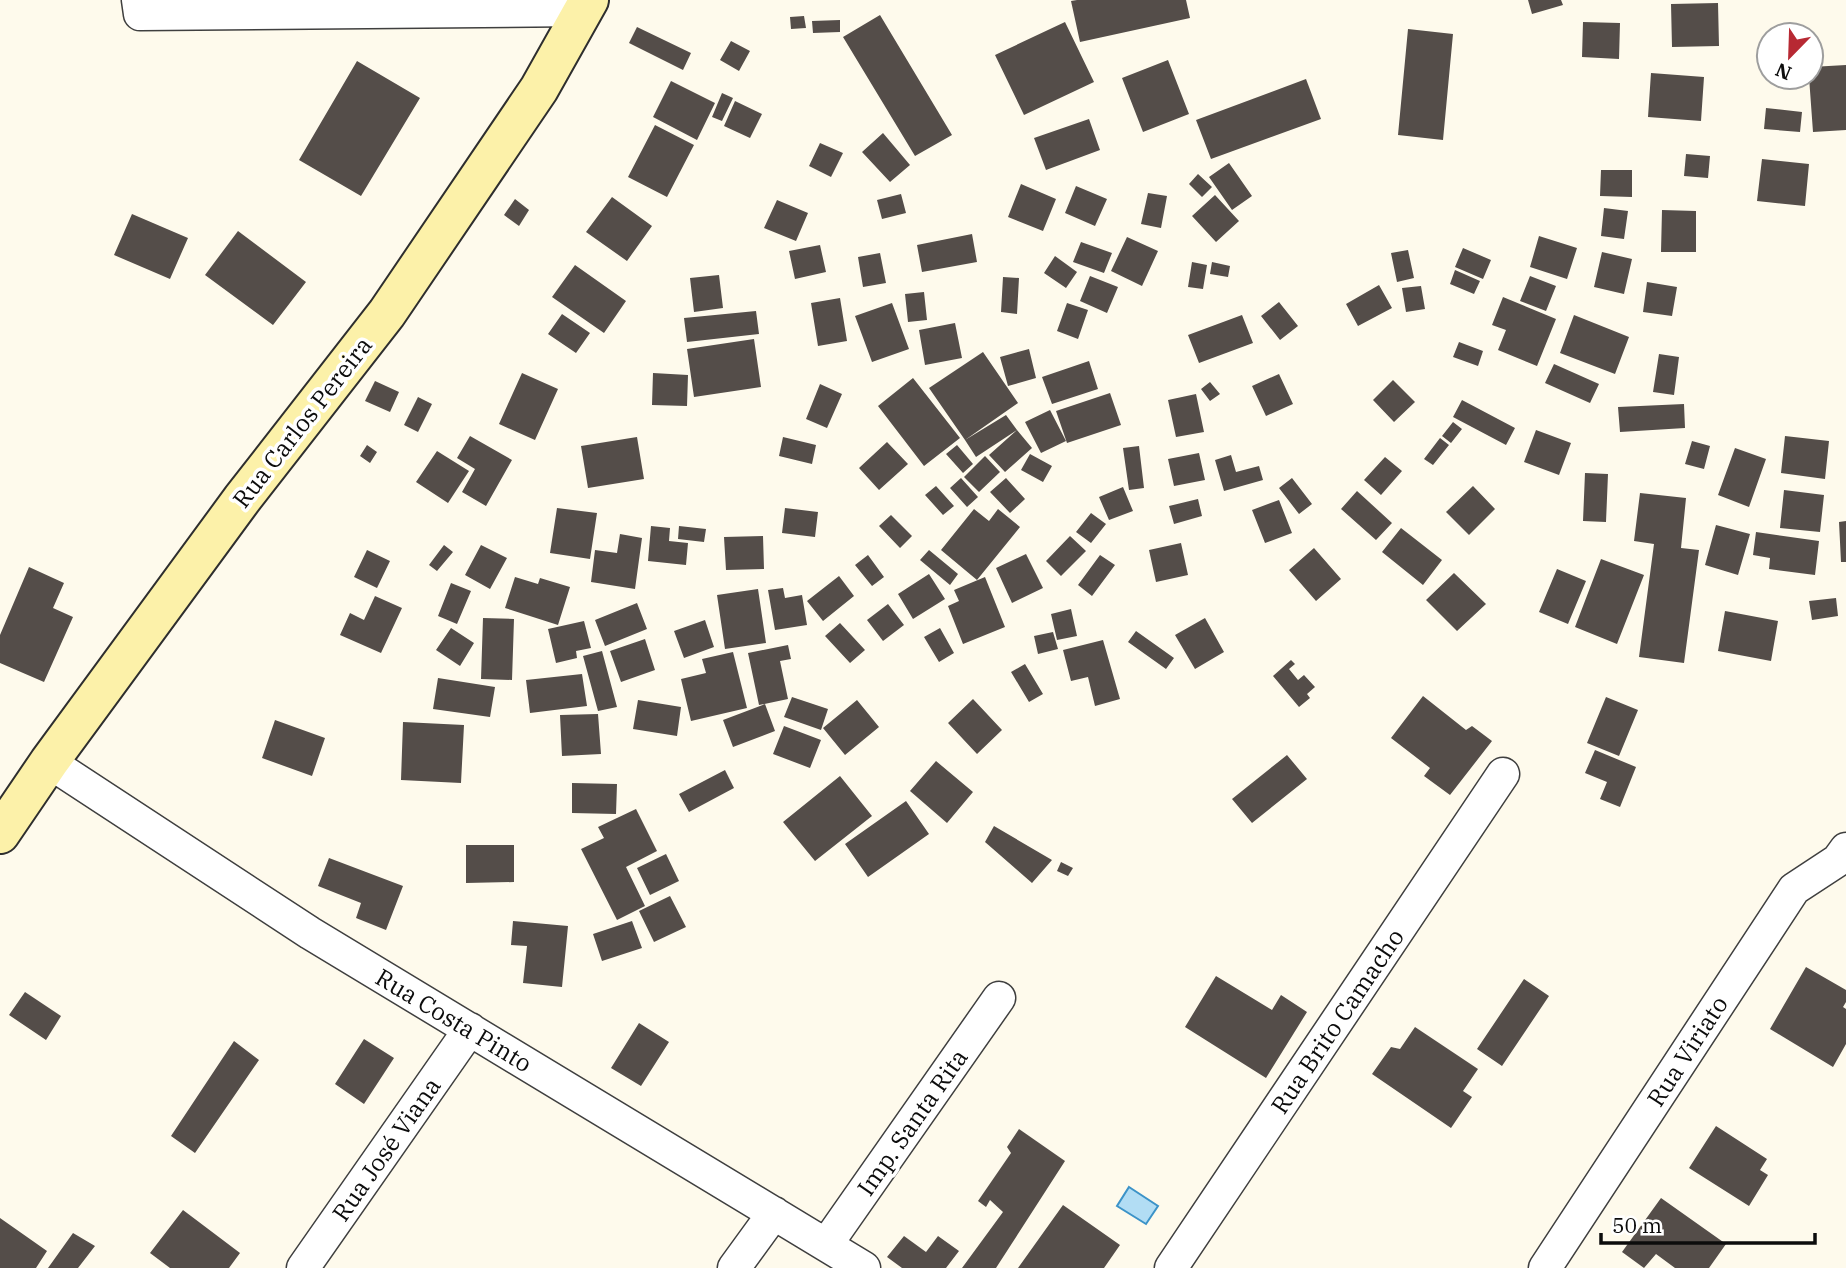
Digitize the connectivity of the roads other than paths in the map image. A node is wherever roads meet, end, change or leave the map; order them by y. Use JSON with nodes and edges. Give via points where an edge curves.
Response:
{"nodes":[{"id":1,"x":138,"y":0,"type":"edge"},
{"id":2,"x":586,"y":5,"type":"edge"},
{"id":3,"x":49,"y":762,"type":"junction"},
{"id":4,"x":1503,"y":774,"type":"dead end"},
{"id":5,"x":0,"y":834,"type":"edge"},
{"id":6,"x":1846,"y":849,"type":"edge"},
{"id":7,"x":999,"y":998,"type":"dead end"},
{"id":8,"x":470,"y":1029,"type":"junction"},
{"id":9,"x":774,"y":1213,"type":"junction"},
{"id":10,"x":826,"y":1245,"type":"junction"},
{"id":11,"x":303,"y":1268,"type":"edge"},
{"id":12,"x":734,"y":1268,"type":"edge"},
{"id":13,"x":864,"y":1268,"type":"edge"},
{"id":14,"x":1171,"y":1268,"type":"edge"},
{"id":15,"x":1545,"y":1268,"type":"edge"}],
"edges":[{"from":1,"to":2,"type":"street","via":[[141,14]]},
{"from":2,"to":3,"type":"street","name":"Rua Carlos Pereira","via":[[539,89],[387,313],[242,499]]},
{"from":3,"to":5,"type":"street","name":"Rua Carlos Pereira"},
{"from":3,"to":8,"type":"street","name":"Rua Costa Pinto","via":[[310,933]]},
{"from":4,"to":14,"type":"street","name":"Rua Brito Camacho"},
{"from":6,"to":15,"type":"street","name":"Rua Viriato","via":[[1838,860],[1794,890]]},
{"from":7,"to":10,"type":"street","name":"Imp. Santa Rita"},
{"from":8,"to":9,"type":"street","name":"Rua Costa Pinto"},
{"from":8,"to":11,"type":"street","name":"Rua José Viana"},
{"from":9,"to":10,"type":"street","name":"Rua Costa Pinto"},
{"from":9,"to":12,"type":"street"},
{"from":10,"to":13,"type":"street","name":"Rua Costa Pinto"}]}
